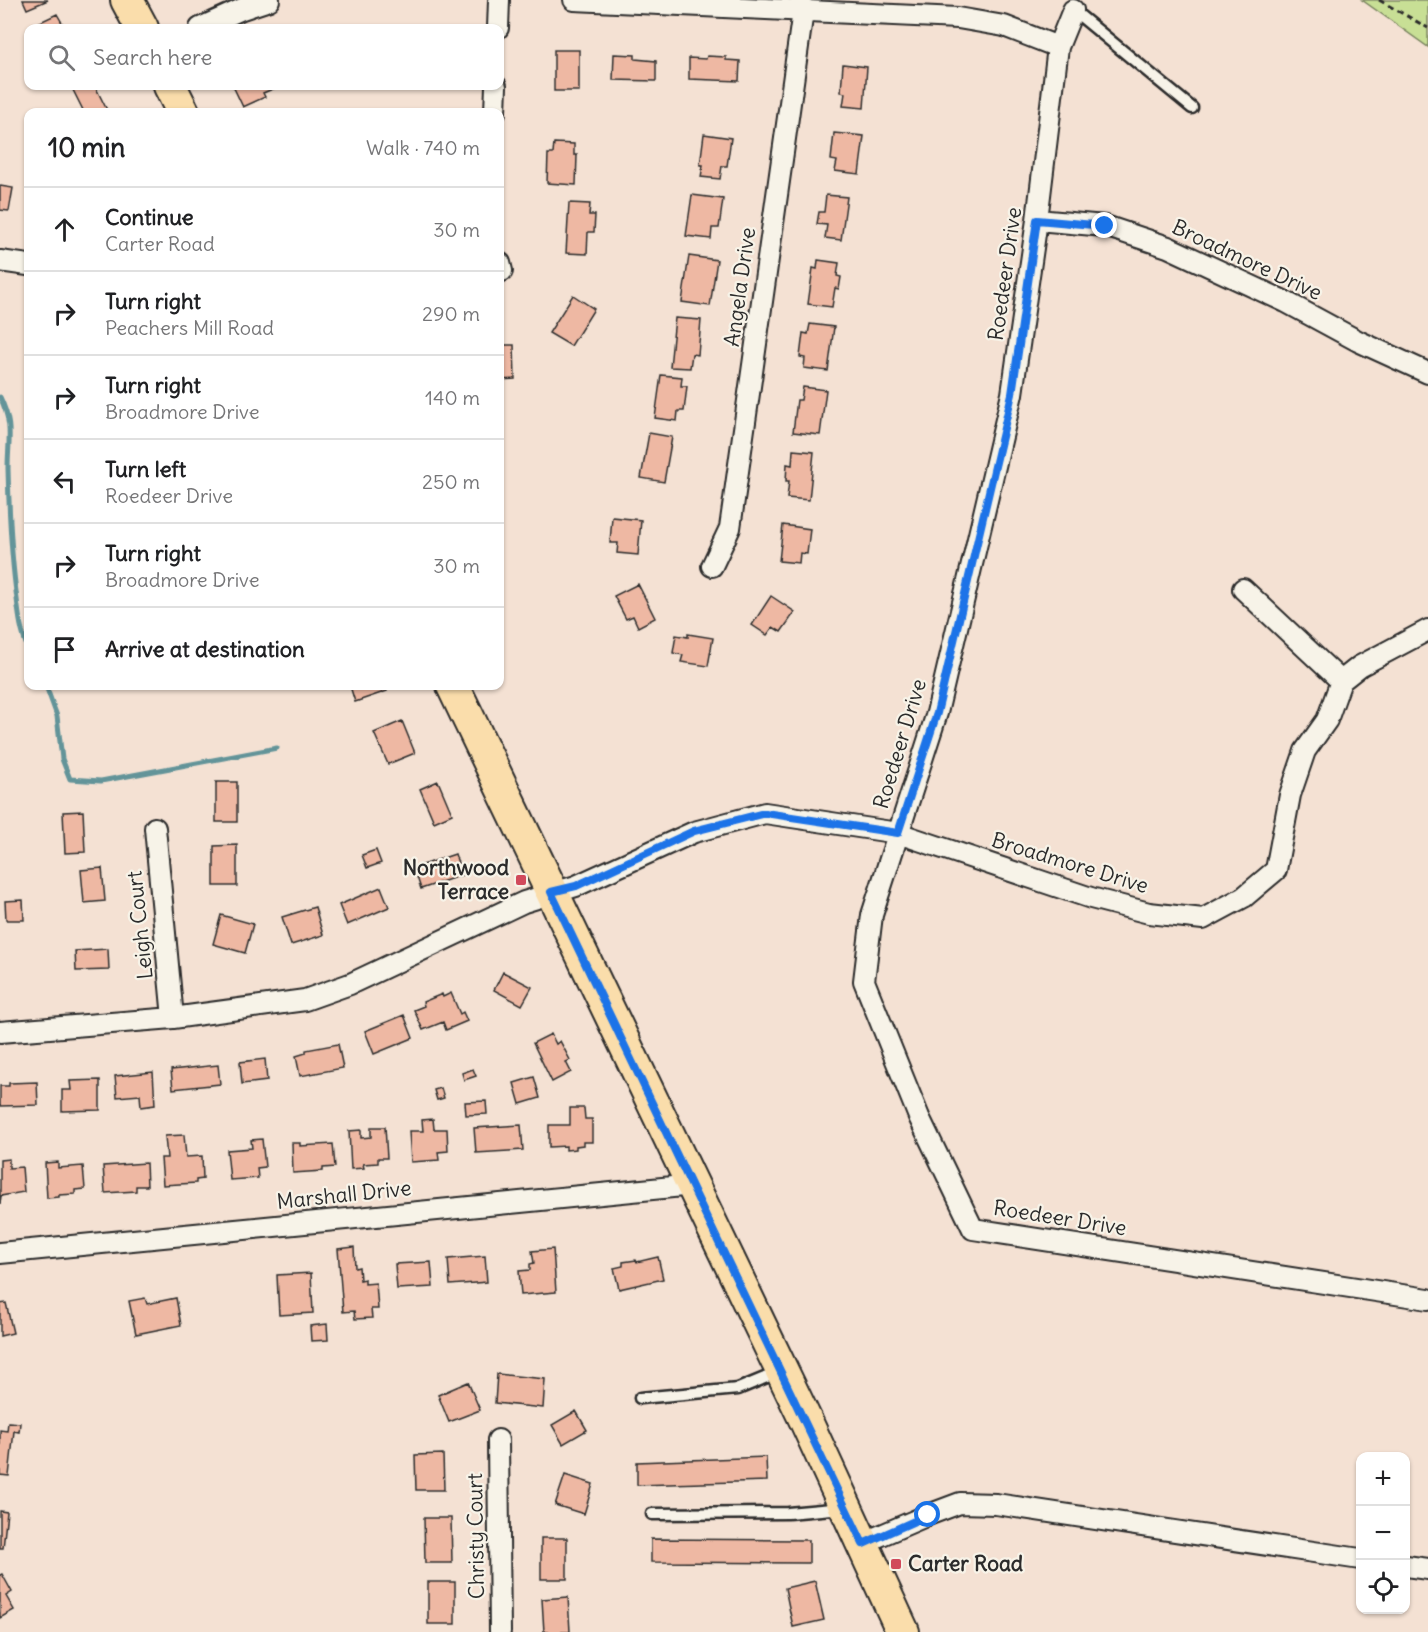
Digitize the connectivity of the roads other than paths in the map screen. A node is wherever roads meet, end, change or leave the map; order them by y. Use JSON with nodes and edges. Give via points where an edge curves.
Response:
{"nodes":[{"id":1,"x":128,"y":0,"type":"edge"},
{"id":2,"x":269,"y":0,"type":"edge"},
{"id":3,"x":499,"y":0,"type":"edge"},
{"id":4,"x":574,"y":0,"type":"edge"},
{"id":5,"x":1073,"y":10,"type":"joint"},
{"id":6,"x":803,"y":11,"type":"junction"},
{"id":7,"x":140,"y":24,"type":"edge"},
{"id":8,"x":209,"y":24,"type":"edge"},
{"id":9,"x":498,"y":24,"type":"edge"},
{"id":10,"x":1058,"y":47,"type":"junction"},
{"id":11,"x":172,"y":90,"type":"edge"},
{"id":12,"x":496,"y":90,"type":"edge"},
{"id":13,"x":181,"y":108,"type":"edge"},
{"id":14,"x":495,"y":108,"type":"edge"},
{"id":15,"x":1192,"y":108,"type":"dead end"},
{"id":16,"x":1037,"y":220,"type":"junction"},
{"id":17,"x":0,"y":261,"type":"edge"},
{"id":18,"x":24,"y":265,"type":"edge"},
{"id":19,"x":1428,"y":373,"type":"edge"},
{"id":20,"x":711,"y":566,"type":"dead end"},
{"id":21,"x":1243,"y":589,"type":"dead end"},
{"id":22,"x":1428,"y":630,"type":"edge"},
{"id":23,"x":1341,"y":681,"type":"junction"},
{"id":24,"x":455,"y":690,"type":"edge"},
{"id":25,"x":155,"y":828,"type":"dead end"},
{"id":26,"x":898,"y":833,"type":"junction"},
{"id":27,"x":551,"y":892,"type":"junction"},
{"id":28,"x":173,"y":1018,"type":"junction"},
{"id":29,"x":0,"y":1032,"type":"edge"},
{"id":30,"x":693,"y":1185,"type":"junction"},
{"id":31,"x":0,"y":1253,"type":"edge"},
{"id":32,"x":1428,"y":1299,"type":"edge"},
{"id":33,"x":782,"y":1371,"type":"junction"},
{"id":34,"x":640,"y":1398,"type":"dead end"},
{"id":35,"x":498,"y":1440,"type":"dead end"},
{"id":36,"x":846,"y":1508,"type":"junction"},
{"id":37,"x":652,"y":1514,"type":"dead end"},
{"id":38,"x":863,"y":1544,"type":"junction"},
{"id":39,"x":1356,"y":1558,"type":"edge"},
{"id":40,"x":1410,"y":1567,"type":"edge"},
{"id":41,"x":1428,"y":1569,"type":"edge"},
{"id":42,"x":500,"y":1632,"type":"edge"},
{"id":43,"x":903,"y":1632,"type":"edge"}],
"edges":[{"from":1,"to":7,"type":"main road"},
{"from":2,"to":8,"type":"street"},
{"from":3,"to":9,"type":"street"},
{"from":4,"to":6,"type":"street"},
{"from":5,"to":10,"type":"street","name":"Roedeer Drive"},
{"from":5,"to":15,"type":"lane"},
{"from":6,"to":10,"type":"street","via":[[958,18],[1004,26]]},
{"from":6,"to":20,"type":"street","name":"Angela Drive","via":[[730,528]]},
{"from":10,"to":16,"type":"street","name":"Roedeer Drive"},
{"from":11,"to":13,"type":"main road"},
{"from":12,"to":14,"type":"street"},
{"from":16,"to":19,"type":"street","name":"Broadmore Drive","via":[[1105,226],[1168,247]]},
{"from":16,"to":26,"type":"street","name":"Roedeer Drive","via":[[1012,394],[937,713]]},
{"from":17,"to":18,"type":"street"},
{"from":21,"to":23,"type":"street"},
{"from":22,"to":23,"type":"street","via":[[1360,666]]},
{"from":23,"to":26,"type":"street","name":"Broadmore Drive","via":[[1327,720],[1305,751],[1290,795],[1276,870],[1244,897],[1203,919],[1149,913],[1091,898]]},
{"from":24,"to":27,"type":"main road"},
{"from":25,"to":28,"type":"street","name":"Leigh Court"},
{"from":26,"to":27,"type":"street","name":"Broadmore Drive","via":[[765,813],[694,831],[576,886]]},
{"from":26,"to":32,"type":"street","name":"Roedeer Drive","via":[[872,915],[864,981],[919,1117],[973,1229]]},
{"from":27,"to":28,"type":"street","via":[[317,996],[273,1006]]},
{"from":27,"to":30,"type":"main road"},
{"from":28,"to":29,"type":"street"},
{"from":30,"to":31,"type":"street","name":"Marshall Drive"},
{"from":30,"to":33,"type":"main road"},
{"from":33,"to":34,"type":"lane","via":[[738,1389]]},
{"from":33,"to":36,"type":"main road"},
{"from":35,"to":42,"type":"street","name":"Christy Court"},
{"from":36,"to":37,"type":"lane","via":[[789,1513]]},
{"from":36,"to":38,"type":"main road"},
{"from":38,"to":39,"type":"street","via":[[960,1503],[996,1504]]},
{"from":38,"to":43,"type":"main road"},
{"from":40,"to":41,"type":"street"}]}
